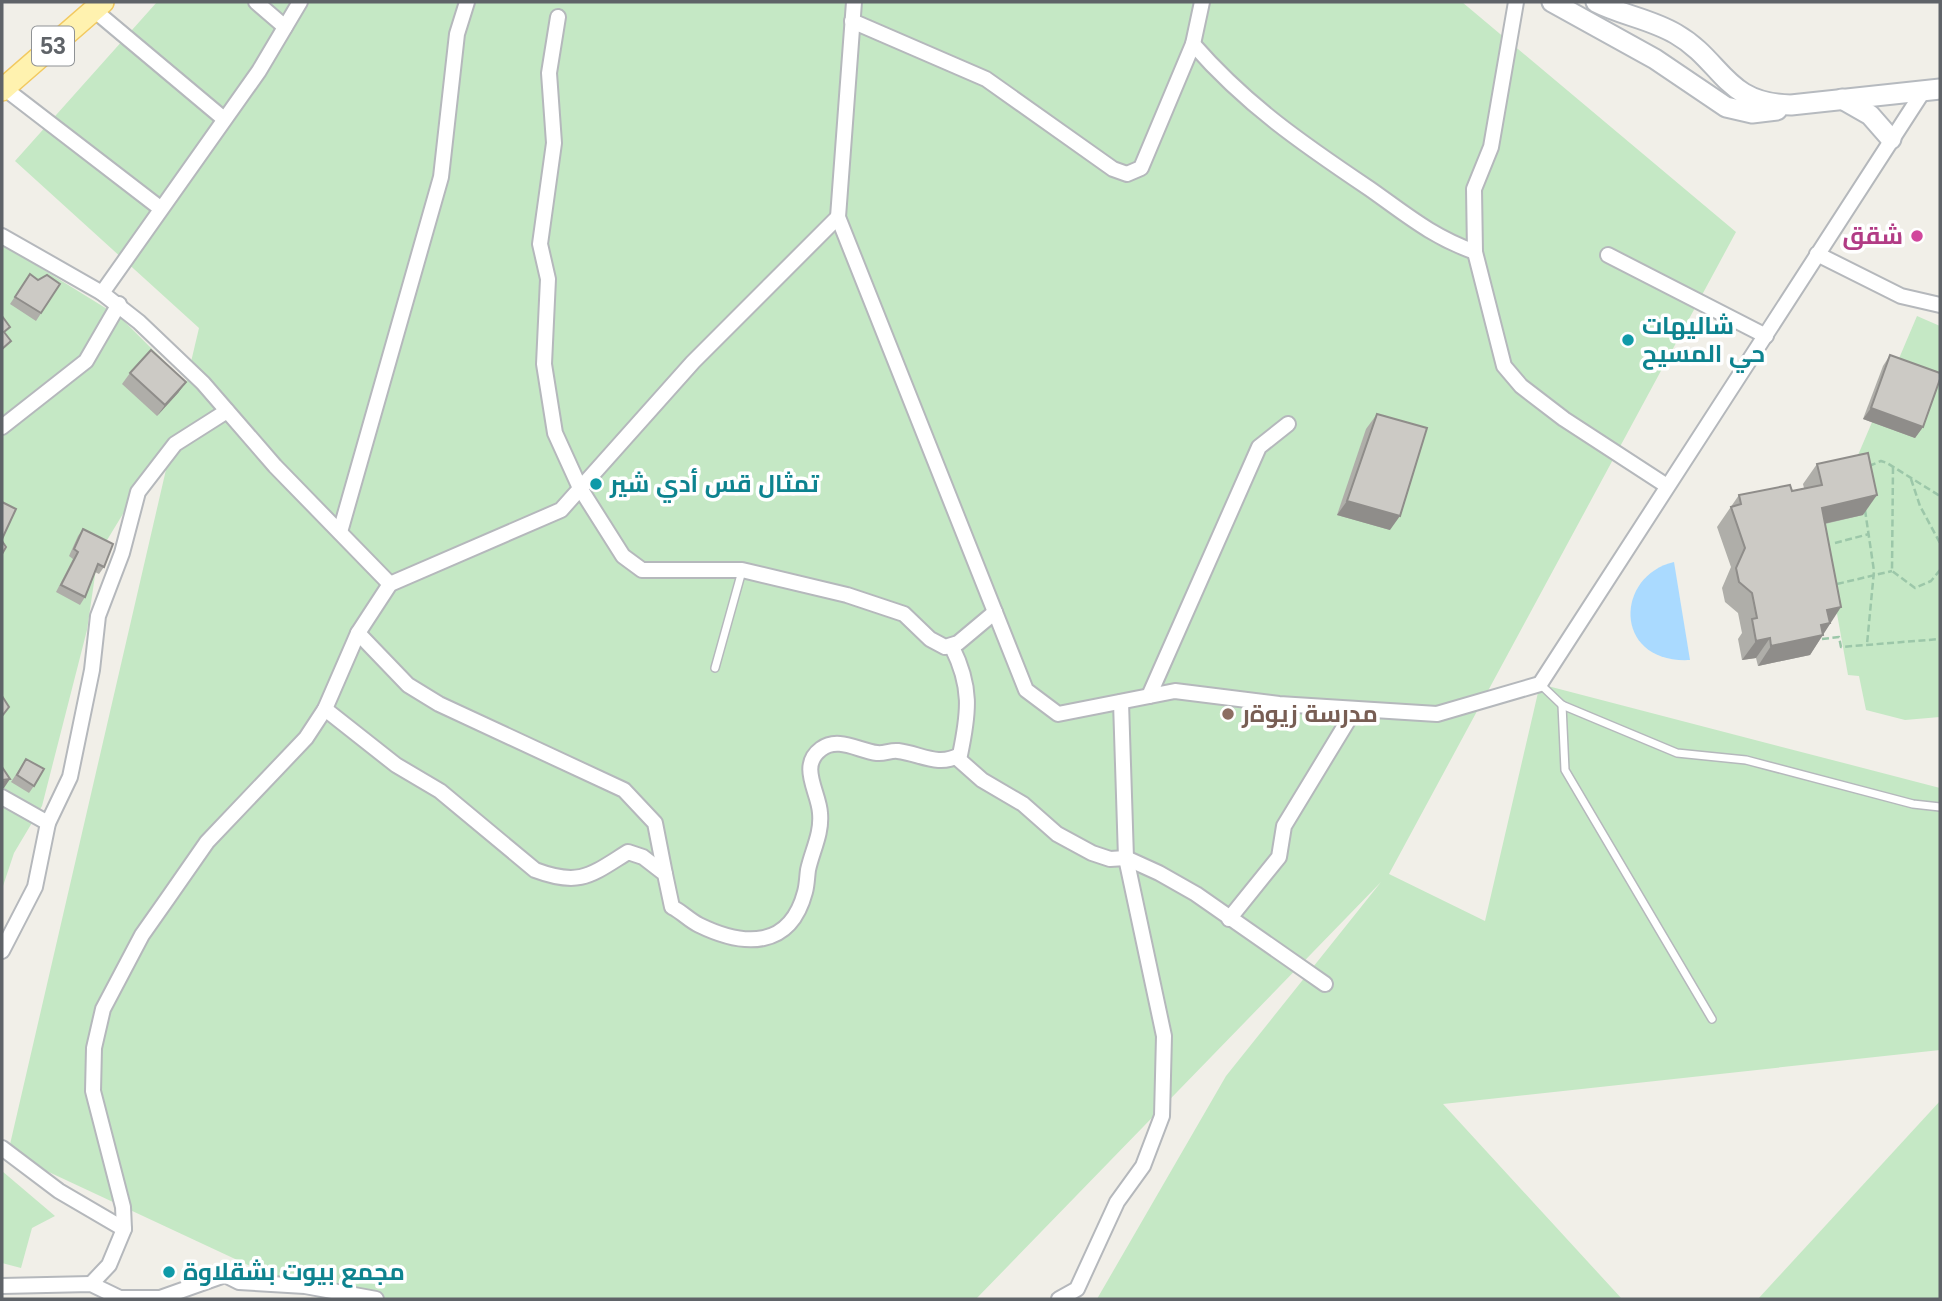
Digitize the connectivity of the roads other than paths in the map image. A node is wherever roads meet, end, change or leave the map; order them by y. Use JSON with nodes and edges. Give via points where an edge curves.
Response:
{"nodes":[{"id":1,"x":256,"y":2,"type":"edge"},
{"id":2,"x":300,"y":2,"type":"edge"},
{"id":3,"x":467,"y":2,"type":"edge"},
{"id":4,"x":854,"y":2,"type":"edge"},
{"id":5,"x":1202,"y":2,"type":"edge"},
{"id":6,"x":1516,"y":2,"type":"edge"},
{"id":7,"x":1552,"y":2,"type":"edge"},
{"id":8,"x":1599,"y":3,"type":"edge"},
{"id":9,"x":98,"y":6,"type":"edge"},
{"id":10,"x":558,"y":17,"type":"dead end"},
{"id":11,"x":852,"y":21,"type":"junction"},
{"id":12,"x":285,"y":27,"type":"junction"},
{"id":13,"x":1193,"y":44,"type":"junction"},
{"id":14,"x":3,"y":89,"type":"edge"},
{"id":15,"x":1932,"y":90,"type":"edge"},
{"id":16,"x":1842,"y":99,"type":"junction"},
{"id":17,"x":1791,"y":105,"type":"junction"},
{"id":18,"x":224,"y":119,"type":"junction"},
{"id":19,"x":1891,"y":139,"type":"junction"},
{"id":20,"x":160,"y":208,"type":"junction"},
{"id":21,"x":838,"y":217,"type":"junction"},
{"id":22,"x":2,"y":236,"type":"edge"},
{"id":23,"x":1475,"y":252,"type":"junction"},
{"id":24,"x":1817,"y":254,"type":"junction"},
{"id":25,"x":1608,"y":255,"type":"dead end"},
{"id":26,"x":102,"y":292,"type":"junction"},
{"id":27,"x":119,"y":304,"type":"junction"},
{"id":28,"x":1940,"y":305,"type":"edge"},
{"id":29,"x":1766,"y":335,"type":"junction"},
{"id":30,"x":227,"y":411,"type":"junction"},
{"id":31,"x":1289,"y":424,"type":"dead end"},
{"id":32,"x":2,"y":427,"type":"edge"},
{"id":33,"x":1667,"y":486,"type":"junction"},
{"id":34,"x":580,"y":488,"type":"junction"},
{"id":35,"x":340,"y":533,"type":"junction"},
{"id":36,"x":742,"y":570,"type":"junction"},
{"id":37,"x":390,"y":584,"type":"junction"},
{"id":38,"x":995,"y":612,"type":"junction"},
{"id":39,"x":358,"y":633,"type":"junction"},
{"id":40,"x":952,"y":647,"type":"junction"},
{"id":41,"x":715,"y":668,"type":"dead end"},
{"id":42,"x":1540,"y":684,"type":"junction"},
{"id":43,"x":1149,"y":696,"type":"junction"},
{"id":44,"x":1121,"y":702,"type":"junction"},
{"id":45,"x":1562,"y":705,"type":"junction"},
{"id":46,"x":325,"y":709,"type":"junction"},
{"id":47,"x":1355,"y":709,"type":"junction"},
{"id":48,"x":956,"y":757,"type":"junction"},
{"id":49,"x":2,"y":797,"type":"edge"},
{"id":50,"x":1940,"y":807,"type":"edge"},
{"id":51,"x":48,"y":823,"type":"junction"},
{"id":52,"x":1126,"y":858,"type":"junction"},
{"id":53,"x":665,"y":874,"type":"junction"},
{"id":54,"x":1228,"y":919,"type":"junction"},
{"id":55,"x":2,"y":951,"type":"edge"},
{"id":56,"x":1325,"y":984,"type":"dead end"},
{"id":57,"x":1712,"y":1019,"type":"dead end"},
{"id":58,"x":2,"y":1147,"type":"edge"},
{"id":59,"x":124,"y":1229,"type":"junction"},
{"id":60,"x":91,"y":1284,"type":"junction"},
{"id":61,"x":2,"y":1286,"type":"edge"},
{"id":62,"x":376,"y":1299,"type":"edge"},
{"id":63,"x":1059,"y":1299,"type":"edge"}],
"edges":[{"from":1,"to":12,"type":"street"},
{"from":2,"to":12,"type":"street"},
{"from":3,"to":35,"type":"street","via":[[457,34],[442,177]]},
{"from":4,"to":11,"type":"street"},
{"from":5,"to":13,"type":"street"},
{"from":6,"to":23,"type":"street","via":[[1491,147],[1474,189]]},
{"from":7,"to":17,"type":"street","via":[[1655,58],[1726,107],[1752,113]]},
{"from":8,"to":17,"type":"street","via":[[1679,35],[1744,94]]},
{"from":9,"to":14,"type":"main road","number":"53"},
{"from":9,"to":18,"type":"street"},
{"from":10,"to":34,"type":"street","via":[[549,73],[554,143],[540,244],[548,279],[544,364],[555,433]]},
{"from":11,"to":13,"type":"street","via":[[986,79],[1113,169],[1127,174],[1141,168]]},
{"from":11,"to":21,"type":"street"},
{"from":12,"to":18,"type":"street"},
{"from":13,"to":23,"type":"street","via":[[1285,132],[1441,240]]},
{"from":14,"to":20,"type":"street"},
{"from":15,"to":16,"type":"street"},
{"from":15,"to":19,"type":"street"},
{"from":16,"to":17,"type":"street"},
{"from":16,"to":19,"type":"street","via":[[1870,116]]},
{"from":18,"to":20,"type":"street"},
{"from":19,"to":24,"type":"street"},
{"from":20,"to":26,"type":"street"},
{"from":21,"to":34,"type":"street","via":[[693,362]]},
{"from":21,"to":38,"type":"street"},
{"from":22,"to":26,"type":"street"},
{"from":23,"to":33,"type":"street","via":[[1504,366],[1521,386],[1564,419]]},
{"from":24,"to":28,"type":"street","via":[[1901,296]]},
{"from":24,"to":29,"type":"street"},
{"from":25,"to":29,"type":"street"},
{"from":26,"to":27,"type":"street"},
{"from":27,"to":30,"type":"street"},
{"from":27,"to":32,"type":"street","via":[[86,362]]},
{"from":29,"to":33,"type":"street"},
{"from":30,"to":35,"type":"street"},
{"from":30,"to":51,"type":"street","via":[[175,444],[138,492],[98,616],[70,777]]},
{"from":31,"to":43,"type":"street","via":[[1259,447]]},
{"from":33,"to":42,"type":"street"},
{"from":34,"to":36,"type":"street","via":[[633,566],[654,571]]},
{"from":34,"to":37,"type":"street","via":[[561,510]]},
{"from":35,"to":37,"type":"street"},
{"from":36,"to":40,"type":"street","via":[[892,608],[938,644]]},
{"from":36,"to":41,"type":"lane"},
{"from":37,"to":39,"type":"street"},
{"from":38,"to":40,"type":"street"},
{"from":38,"to":44,"type":"street","via":[[1026,690],[1058,714]]},
{"from":39,"to":46,"type":"street"},
{"from":39,"to":53,"type":"street","via":[[408,685],[439,704],[624,790],[655,822]]},
{"from":40,"to":48,"type":"street","via":[[966,674],[968,705]]},
{"from":42,"to":45,"type":"lane"},
{"from":42,"to":47,"type":"street","via":[[1437,714]]},
{"from":43,"to":44,"type":"street"},
{"from":43,"to":47,"type":"street","via":[[1175,691]]},
{"from":44,"to":52,"type":"street"},
{"from":45,"to":50,"type":"lane","via":[[1677,753],[1746,760]]},
{"from":45,"to":57,"type":"lane","via":[[1565,770]]},
{"from":46,"to":53,"type":"street","via":[[396,765],[440,791],[535,870],[554,877],[589,878],[635,852]]},
{"from":46,"to":59,"type":"street","via":[[306,738],[207,842],[142,935],[103,1009],[94,1048],[93,1091]]},
{"from":47,"to":54,"type":"street","via":[[1284,826],[1279,857]]},
{"from":48,"to":52,"type":"street","via":[[1067,840],[1110,859]]},
{"from":48,"to":53,"type":"street","via":[[935,761],[848,745],[830,745],[817,752],[810,777],[821,823],[805,893],[788,922],[768,940],[754,941],[700,925],[669,903]]},
{"from":49,"to":51,"type":"street"},
{"from":51,"to":55,"type":"street","via":[[35,887]]},
{"from":52,"to":54,"type":"street","via":[[1196,894]]},
{"from":52,"to":63,"type":"street","via":[[1164,1036],[1162,1116],[1143,1166],[1117,1202],[1077,1289]]},
{"from":54,"to":56,"type":"street"},
{"from":58,"to":59,"type":"street","via":[[59,1191]]},
{"from":59,"to":60,"type":"street","via":[[109,1265]]},
{"from":60,"to":61,"type":"street"},
{"from":60,"to":62,"type":"street","via":[[120,1298],[160,1298],[225,1275],[239,1282],[305,1286]]}]}
